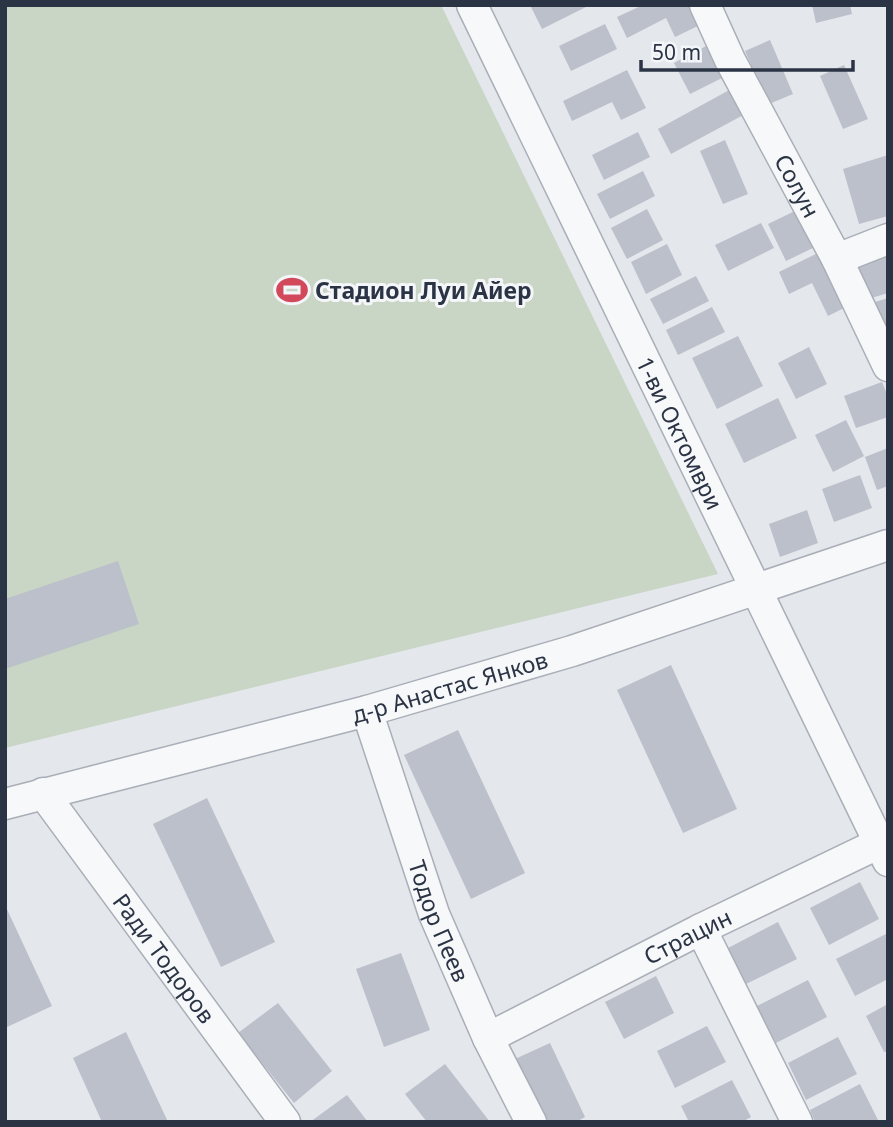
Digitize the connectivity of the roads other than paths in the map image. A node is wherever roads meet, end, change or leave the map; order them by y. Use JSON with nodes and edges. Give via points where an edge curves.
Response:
{"nodes":[{"id":1,"x":472,"y":5,"type":"edge"},
{"id":2,"x":705,"y":5,"type":"edge"},
{"id":3,"x":888,"y":239,"type":"edge"},
{"id":4,"x":837,"y":258,"type":"junction"},
{"id":5,"x":888,"y":366,"type":"edge"},
{"id":6,"x":888,"y":545,"type":"edge"},
{"id":7,"x":757,"y":591,"type":"junction"},
{"id":8,"x":367,"y":711,"type":"junction"},
{"id":9,"x":43,"y":793,"type":"junction"},
{"id":10,"x":5,"y":804,"type":"edge"},
{"id":11,"x":885,"y":848,"type":"edge"},
{"id":12,"x":701,"y":929,"type":"junction"},
{"id":13,"x":488,"y":1038,"type":"junction"},
{"id":14,"x":285,"y":1122,"type":"edge"},
{"id":15,"x":531,"y":1122,"type":"edge"},
{"id":16,"x":797,"y":1122,"type":"edge"}],
"edges":[{"from":1,"to":7,"type":"street","name":"1-ви Октомври"},
{"from":2,"to":4,"type":"street","name":"Солун"},
{"from":3,"to":4,"type":"street"},
{"from":4,"to":5,"type":"street","name":"Солун"},
{"from":6,"to":7,"type":"street","name":"д-р Анастас Янков"},
{"from":7,"to":8,"type":"street","name":"д-р Анастас Янков"},
{"from":7,"to":11,"type":"street","name":"1-ви Октомври"},
{"from":8,"to":9,"type":"street","name":"д-р Анастас Янков"},
{"from":8,"to":13,"type":"street","name":"Тодор Пеев","via":[[434,914]]},
{"from":9,"to":10,"type":"street","name":"д-р Анастас Янков"},
{"from":9,"to":14,"type":"street","name":"Ради Тодоров"},
{"from":11,"to":12,"type":"street","name":"Страцин"},
{"from":12,"to":13,"type":"street","name":"Страцин"},
{"from":12,"to":16,"type":"street"},
{"from":13,"to":15,"type":"street","name":"Тодор Пеев"}]}
